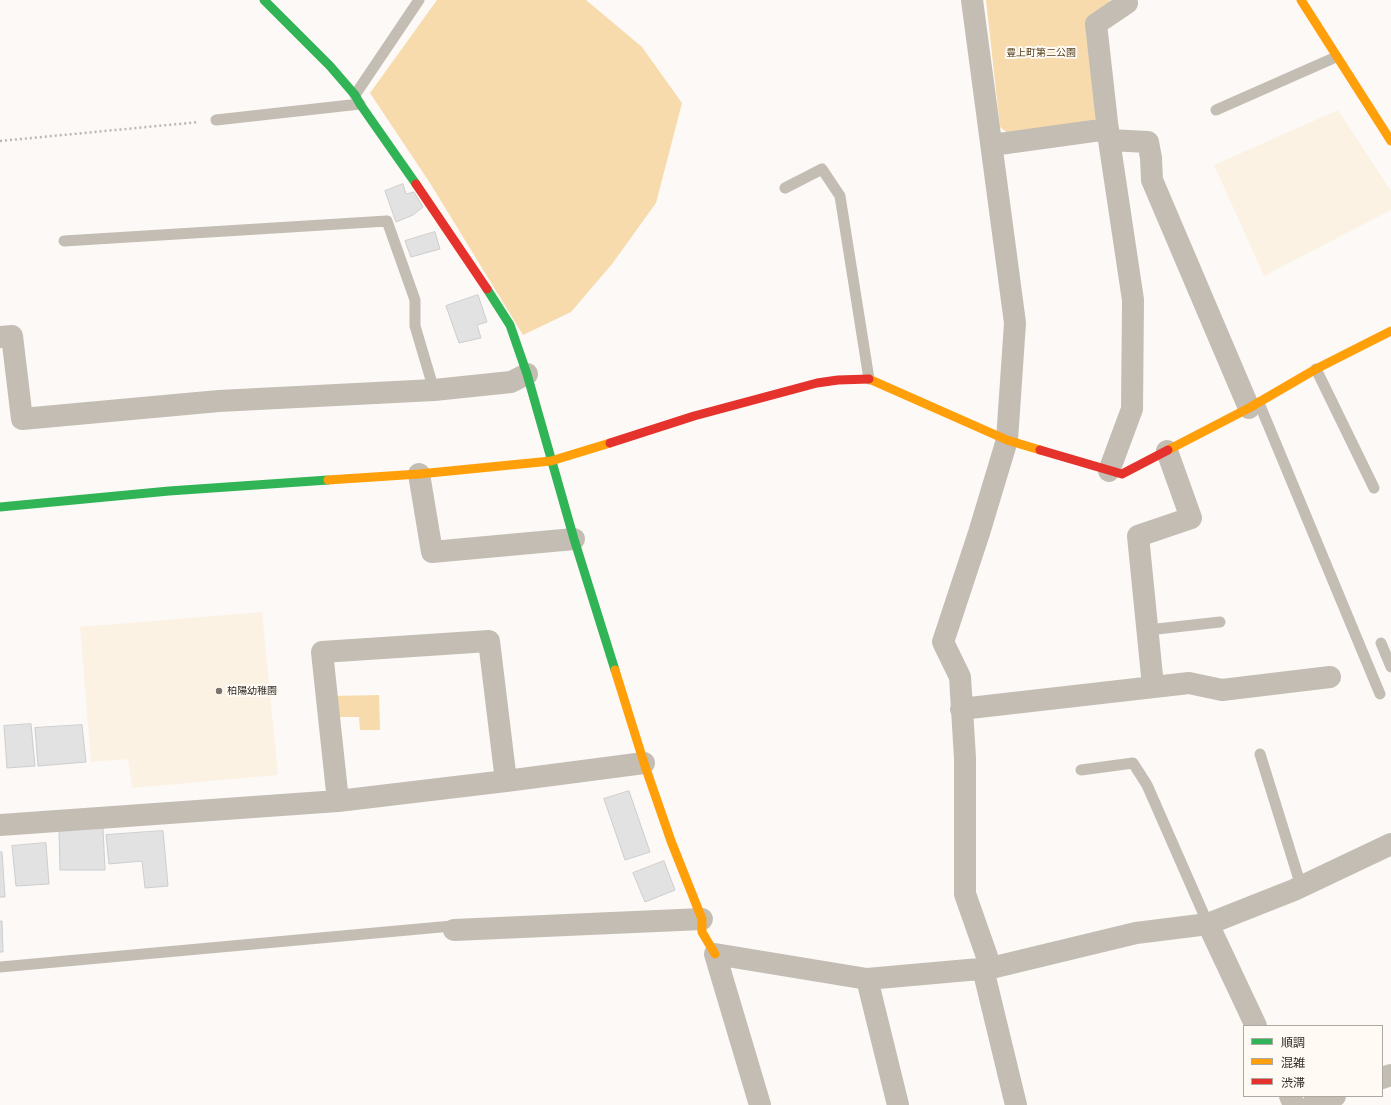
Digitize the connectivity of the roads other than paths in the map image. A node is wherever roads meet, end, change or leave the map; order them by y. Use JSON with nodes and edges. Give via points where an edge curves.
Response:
{"nodes":[{"id":1,"x":264,"y":0,"type":"edge"},
{"id":2,"x":419,"y":0,"type":"edge"},
{"id":3,"x":972,"y":0,"type":"edge"},
{"id":4,"x":1125,"y":0,"type":"edge"},
{"id":5,"x":1301,"y":0,"type":"edge"},
{"id":6,"x":1336,"y":56,"type":"junction"},
{"id":7,"x":357,"y":100,"type":"junction"},
{"id":8,"x":1216,"y":110,"type":"dead end"},
{"id":9,"x":216,"y":120,"type":"road end"},
{"id":10,"x":1108,"y":134,"type":"junction"},
{"id":11,"x":1391,"y":142,"type":"edge"},
{"id":12,"x":992,"y":145,"type":"junction"},
{"id":13,"x":785,"y":188,"type":"dead end"},
{"id":14,"x":64,"y":241,"type":"dead end"},
{"id":15,"x":1391,"y":331,"type":"edge"},
{"id":16,"x":0,"y":337,"type":"edge"},
{"id":17,"x":1316,"y":369,"type":"junction"},
{"id":18,"x":527,"y":374,"type":"junction"},
{"id":19,"x":869,"y":379,"type":"junction"},
{"id":20,"x":434,"y":390,"type":"junction"},
{"id":21,"x":1254,"y":406,"type":"junction"},
{"id":22,"x":1007,"y":440,"type":"junction"},
{"id":23,"x":1167,"y":451,"type":"junction"},
{"id":24,"x":551,"y":461,"type":"junction"},
{"id":25,"x":1108,"y":470,"type":"junction"},
{"id":26,"x":419,"y":474,"type":"junction"},
{"id":27,"x":1374,"y":488,"type":"dead end"},
{"id":28,"x":0,"y":507,"type":"edge"},
{"id":29,"x":574,"y":539,"type":"junction"},
{"id":30,"x":1220,"y":622,"type":"dead end"},
{"id":31,"x":1148,"y":630,"type":"junction"},
{"id":32,"x":1381,"y":643,"type":"dead end"},
{"id":33,"x":1391,"y":667,"type":"edge"},
{"id":34,"x":1330,"y":677,"type":"dead end"},
{"id":35,"x":1153,"y":686,"type":"junction"},
{"id":36,"x":1380,"y":694,"type":"dead end"},
{"id":37,"x":962,"y":709,"type":"junction"},
{"id":38,"x":1260,"y":754,"type":"dead end"},
{"id":39,"x":644,"y":763,"type":"junction"},
{"id":40,"x":1081,"y":770,"type":"dead end"},
{"id":41,"x":506,"y":781,"type":"junction"},
{"id":42,"x":338,"y":801,"type":"junction"},
{"id":43,"x":0,"y":825,"type":"edge"},
{"id":44,"x":1391,"y":844,"type":"edge"},
{"id":45,"x":1301,"y":886,"type":"junction"},
{"id":46,"x":702,"y":919,"type":"junction"},
{"id":47,"x":1208,"y":924,"type":"junction"},
{"id":48,"x":454,"y":930,"type":"joint"},
{"id":49,"x":715,"y":954,"type":"junction"},
{"id":50,"x":0,"y":967,"type":"edge"},
{"id":51,"x":987,"y":968,"type":"junction"},
{"id":52,"x":866,"y":979,"type":"junction"},
{"id":53,"x":1256,"y":1025,"type":"edge"},
{"id":54,"x":1333,"y":1097,"type":"edge"},
{"id":55,"x":760,"y":1105,"type":"edge"},
{"id":56,"x":898,"y":1105,"type":"edge"},
{"id":57,"x":1016,"y":1105,"type":"edge"},
{"id":58,"x":1312,"y":1105,"type":"edge"}],
"edges":[{"from":1,"to":7,"type":"street","via":[[330,66]]},
{"from":2,"to":7,"type":"lane"},
{"from":3,"to":12,"type":"street"},
{"from":4,"to":10,"type":"street","via":[[1127,3],[1096,24]]},
{"from":5,"to":6,"type":"street"},
{"from":6,"to":8,"type":"lane"},
{"from":6,"to":11,"type":"street"},
{"from":7,"to":9,"type":"lane"},
{"from":7,"to":18,"type":"street","via":[[402,162],[510,325]]},
{"from":10,"to":12,"type":"street"},
{"from":10,"to":21,"type":"street","via":[[1148,142],[1152,180]]},
{"from":10,"to":25,"type":"street","via":[[1133,300],[1132,410]]},
{"from":12,"to":22,"type":"street","via":[[1015,323]]},
{"from":13,"to":19,"type":"lane","via":[[822,169],[840,196]]},
{"from":14,"to":20,"type":"lane","via":[[387,221],[415,300],[415,326]]},
{"from":15,"to":17,"type":"street"},
{"from":16,"to":20,"type":"street","via":[[12,336],[22,419],[219,401]]},
{"from":17,"to":21,"type":"street"},
{"from":17,"to":27,"type":"lane"},
{"from":18,"to":20,"type":"street","via":[[511,382]]},
{"from":18,"to":24,"type":"street"},
{"from":19,"to":22,"type":"street"},
{"from":19,"to":24,"type":"street","via":[[817,383],[694,416]]},
{"from":21,"to":23,"type":"street"},
{"from":21,"to":36,"type":"lane"},
{"from":22,"to":25,"type":"street"},
{"from":22,"to":37,"type":"street","via":[[943,642],[960,677]]},
{"from":23,"to":25,"type":"street","via":[[1122,474]]},
{"from":23,"to":31,"type":"street","via":[[1191,518],[1138,536]]},
{"from":24,"to":26,"type":"street"},
{"from":24,"to":29,"type":"street"},
{"from":26,"to":28,"type":"street","via":[[169,491]]},
{"from":26,"to":29,"type":"street","via":[[432,552]]},
{"from":29,"to":39,"type":"street"},
{"from":30,"to":31,"type":"lane"},
{"from":31,"to":35,"type":"street"},
{"from":32,"to":33,"type":"lane"},
{"from":34,"to":35,"type":"street","via":[[1222,690],[1189,683]]},
{"from":35,"to":37,"type":"street"},
{"from":37,"to":51,"type":"street","via":[[965,758],[965,894]]},
{"from":38,"to":45,"type":"lane"},
{"from":39,"to":41,"type":"street"},
{"from":39,"to":46,"type":"street"},
{"from":40,"to":47,"type":"lane","via":[[1133,763],[1147,785]]},
{"from":41,"to":42,"type":"street"},
{"from":41,"to":42,"type":"street","via":[[489,641],[322,652]]},
{"from":42,"to":43,"type":"street"},
{"from":44,"to":45,"type":"street"},
{"from":45,"to":47,"type":"street"},
{"from":46,"to":48,"type":"street"},
{"from":46,"to":49,"type":"street","via":[[702,932]]},
{"from":47,"to":51,"type":"street","via":[[1136,933]]},
{"from":47,"to":53,"type":"street"},
{"from":48,"to":50,"type":"lane","via":[[452,926]]},
{"from":49,"to":52,"type":"street"},
{"from":49,"to":55,"type":"street"},
{"from":51,"to":52,"type":"street"},
{"from":51,"to":57,"type":"street"},
{"from":52,"to":56,"type":"street"},
{"from":54,"to":58,"type":"street"}]}
